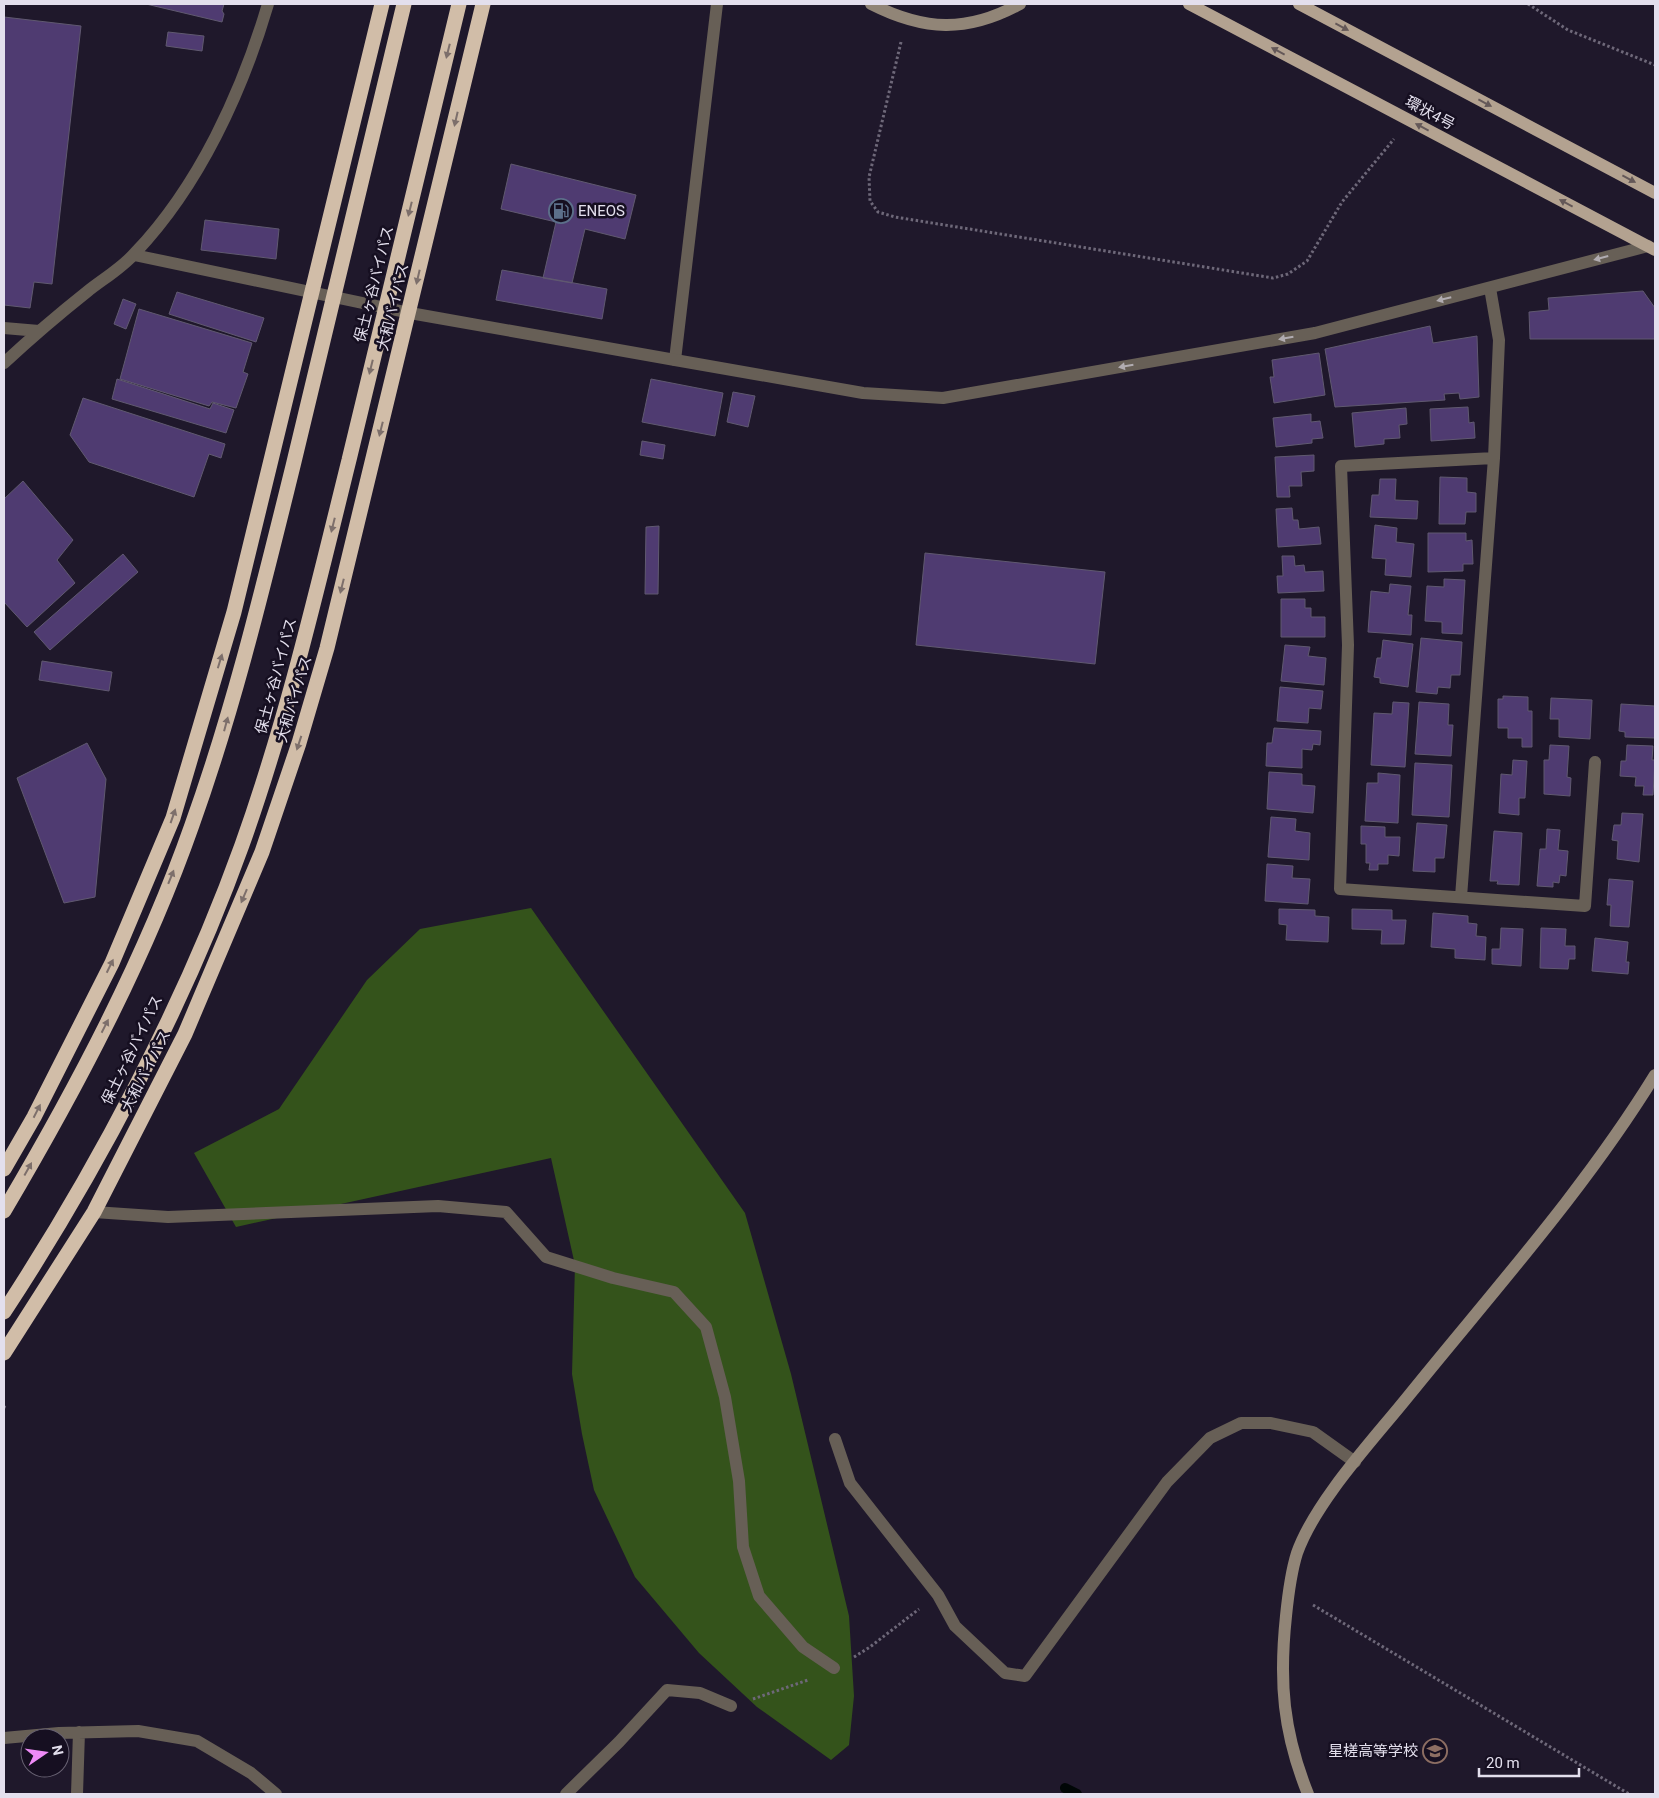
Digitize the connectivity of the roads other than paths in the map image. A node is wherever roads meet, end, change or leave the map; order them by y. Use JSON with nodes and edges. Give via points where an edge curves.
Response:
{"nodes":[{"id":1,"x":268,"y":4,"type":"edge"},
{"id":2,"x":382,"y":4,"type":"edge"},
{"id":3,"x":404,"y":4,"type":"edge"},
{"id":4,"x":460,"y":4,"type":"edge"},
{"id":5,"x":483,"y":4,"type":"edge"},
{"id":6,"x":717,"y":4,"type":"edge"},
{"id":7,"x":871,"y":4,"type":"edge"},
{"id":8,"x":1020,"y":4,"type":"edge"},
{"id":9,"x":1189,"y":4,"type":"edge"},
{"id":10,"x":1298,"y":4,"type":"edge"},
{"id":11,"x":1655,"y":193,"type":"edge"},
{"id":12,"x":1652,"y":248,"type":"edge"},
{"id":13,"x":134,"y":255,"type":"junction"},
{"id":14,"x":1490,"y":288,"type":"junction"},
{"id":15,"x":313,"y":294,"type":"junction"},
{"id":16,"x":410,"y":313,"type":"junction"},
{"id":17,"x":4,"y":328,"type":"edge"},
{"id":18,"x":39,"y":331,"type":"junction"},
{"id":19,"x":675,"y":360,"type":"junction"},
{"id":20,"x":4,"y":363,"type":"edge"},
{"id":21,"x":1494,"y":458,"type":"junction"},
{"id":22,"x":1595,"y":762,"type":"dead end"},
{"id":23,"x":1460,"y":897,"type":"junction"},
{"id":24,"x":1655,"y":1075,"type":"edge"},
{"id":25,"x":4,"y":1168,"type":"edge"},
{"id":26,"x":4,"y":1211,"type":"edge"},
{"id":27,"x":94,"y":1212,"type":"junction"},
{"id":28,"x":4,"y":1312,"type":"edge"},
{"id":29,"x":4,"y":1353,"type":"edge"},
{"id":30,"x":834,"y":1439,"type":"dead end"},
{"id":31,"x":1355,"y":1462,"type":"junction"},
{"id":32,"x":834,"y":1668,"type":"dead end"},
{"id":33,"x":731,"y":1706,"type":"dead end"},
{"id":34,"x":78,"y":1732,"type":"junction"},
{"id":35,"x":4,"y":1738,"type":"edge"},
{"id":36,"x":78,"y":1794,"type":"edge"},
{"id":37,"x":276,"y":1794,"type":"edge"},
{"id":38,"x":566,"y":1794,"type":"edge"},
{"id":39,"x":1308,"y":1794,"type":"edge"}],
"edges":[{"from":1,"to":13,"type":"street","via":[[254,53],[220,128],[162,223]]},
{"from":2,"to":15,"type":"highway"},
{"from":26,"to":3,"type":"highway","one_way":true,"bridge":true,"via":[[77,1082],[120,994],[191,828],[223,734],[318,363]]},
{"from":4,"to":28,"type":"highway","name":"保土ヶ谷バイパス","one_way":true,"bridge":true,"via":[[301,651],[274,752],[241,847],[171,1012],[126,1103],[74,1198]]},
{"from":5,"to":16,"type":"highway","name":"大和バイパス","one_way":true},
{"from":6,"to":19,"type":"street"},
{"from":7,"to":8,"type":"street","via":[[906,19],[940,26],[964,25],[993,17]]},
{"from":12,"to":9,"type":"main road","name":"環状4号","one_way":true},
{"from":10,"to":11,"type":"main road","one_way":true},
{"from":12,"to":14,"type":"street","one_way":true},
{"from":13,"to":15,"type":"street"},
{"from":13,"to":18,"type":"street"},
{"from":14,"to":19,"type":"street","one_way":true,"via":[[1315,332],[943,398],[863,393]]},
{"from":14,"to":21,"type":"street","via":[[1499,340]]},
{"from":15,"to":16,"type":"street"},
{"from":25,"to":15,"type":"highway","one_way":true,"via":[[34,1118],[112,963],[173,818],[234,612]]},
{"from":16,"to":19,"type":"street"},
{"from":16,"to":27,"type":"highway","name":"大和バイパス","one_way":true,"via":[[327,648],[262,852],[184,1034]]},
{"from":17,"to":18,"type":"street"},
{"from":18,"to":20,"type":"street"},
{"from":21,"to":23,"type":"street"},
{"from":21,"to":23,"type":"street","via":[[1341,466],[1348,645],[1340,889]]},
{"from":22,"to":23,"type":"street","via":[[1585,906]]},
{"from":24,"to":31,"type":"street","via":[[1588,1175]]},
{"from":27,"to":29,"type":"highway","name":"大和バイパス"},
{"from":27,"to":32,"type":"street","via":[[168,1217],[438,1206],[506,1212],[546,1257],[613,1278],[674,1292],[706,1327],[725,1397],[738,1481],[743,1546],[759,1596],[803,1647]]},
{"from":30,"to":31,"type":"street","via":[[850,1483],[938,1595],[955,1626],[1005,1673],[1025,1676],[1167,1482],[1210,1438],[1241,1423],[1271,1423],[1313,1432]]},
{"from":31,"to":39,"type":"street","via":[[1314,1519],[1297,1554],[1288,1599],[1281,1661],[1284,1708],[1294,1761]]},
{"from":33,"to":38,"type":"street","via":[[700,1693],[667,1690]]},
{"from":34,"to":35,"type":"street"},
{"from":34,"to":36,"type":"street"},
{"from":34,"to":37,"type":"street","via":[[138,1731],[197,1741],[251,1773]]}]}
